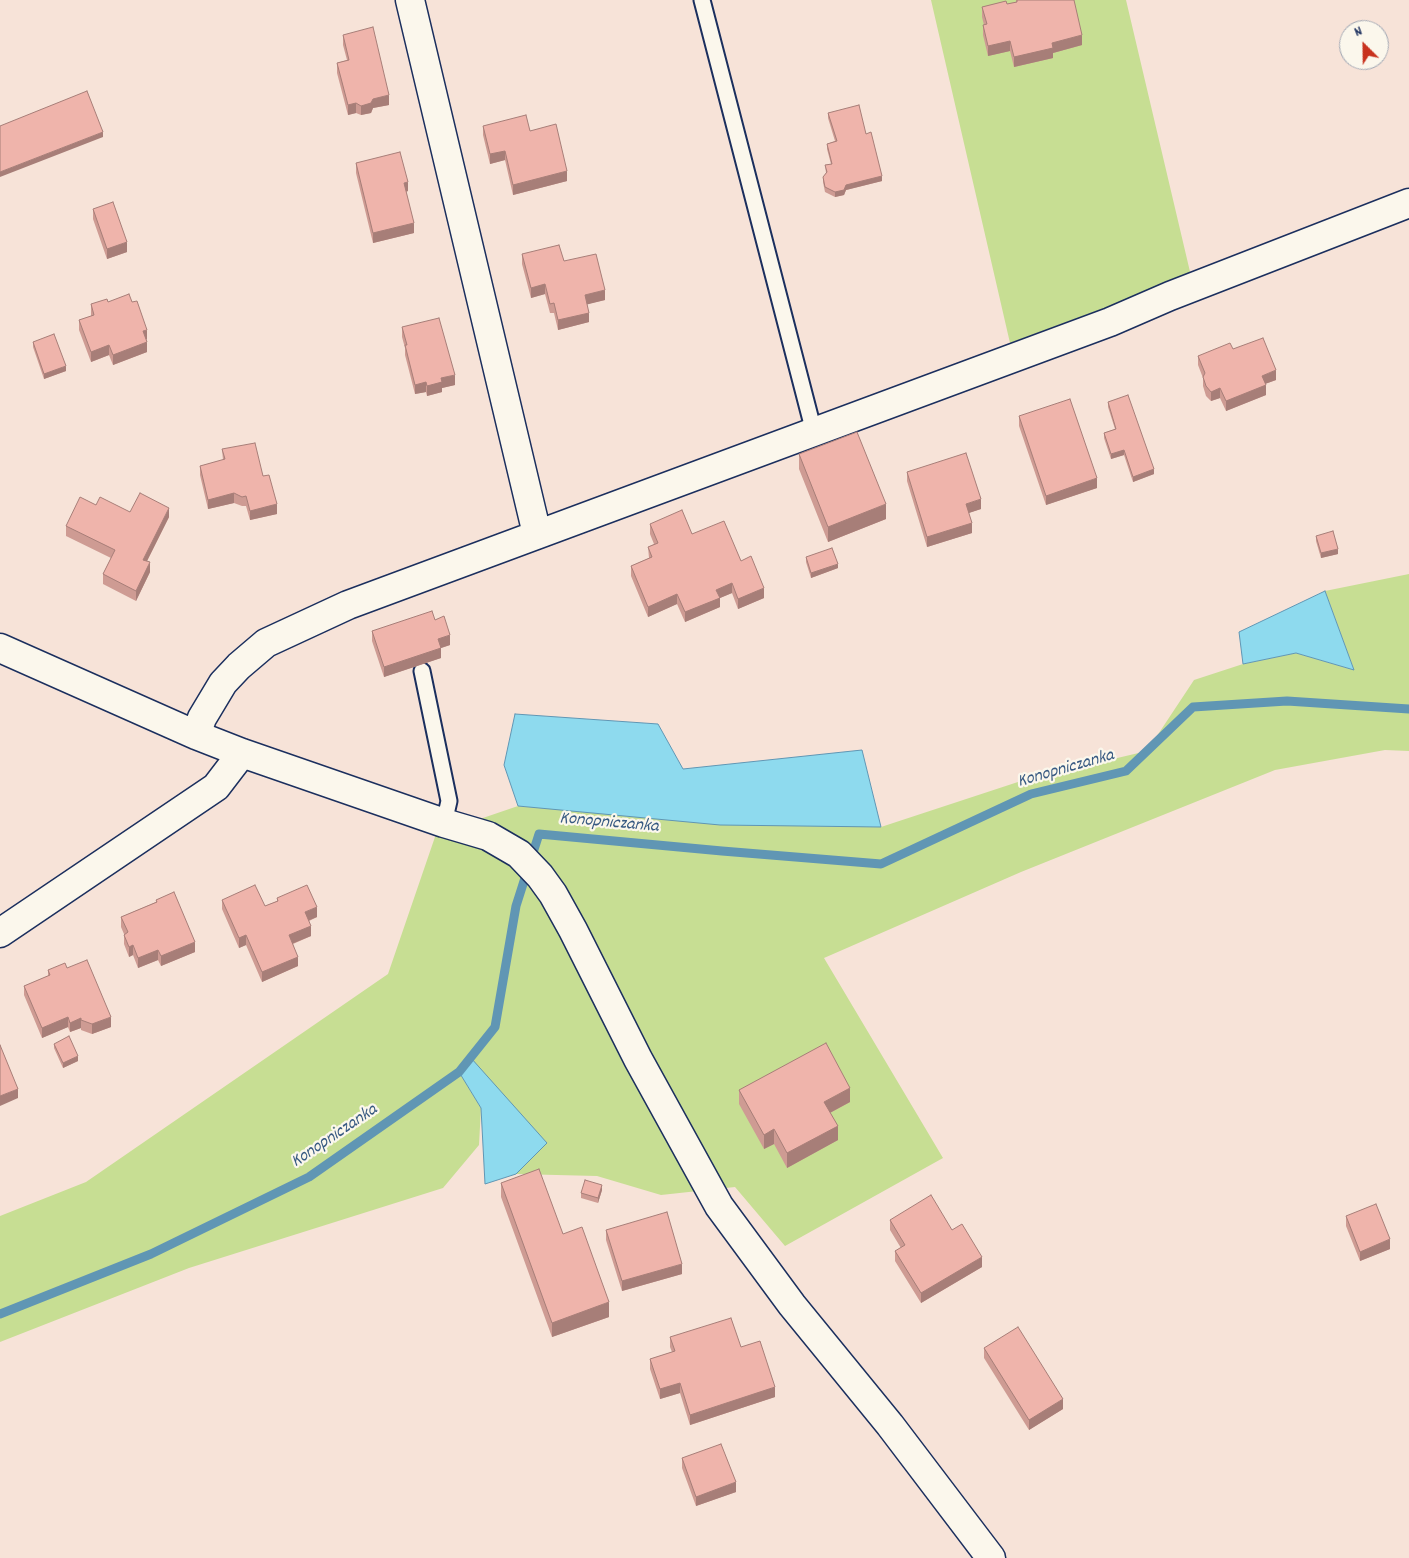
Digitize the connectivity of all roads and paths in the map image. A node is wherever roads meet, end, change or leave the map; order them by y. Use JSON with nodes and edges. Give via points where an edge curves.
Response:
{"nodes":[{"id":1,"x":410,"y":0,"type":"edge"},
{"id":2,"x":702,"y":0,"type":"edge"},
{"id":3,"x":1409,"y":203,"type":"edge"},
{"id":4,"x":814,"y":432,"type":"junction"},
{"id":5,"x":537,"y":534,"type":"junction"},
{"id":6,"x":0,"y":648,"type":"edge"},
{"id":7,"x":422,"y":671,"type":"edge"},
{"id":8,"x":196,"y":735,"type":"junction"},
{"id":9,"x":242,"y":753,"type":"junction"},
{"id":10,"x":444,"y":823,"type":"junction"},
{"id":11,"x":0,"y":933,"type":"edge"},
{"id":12,"x":991,"y":1558,"type":"edge"}],
"edges":[{"from":1,"to":5,"type":"street"},
{"from":2,"to":4,"type":"lane"},
{"from":3,"to":4,"type":"street","via":[[1110,322]]},
{"from":4,"to":5,"type":"street"},
{"from":5,"to":8,"type":"street","via":[[348,605],[266,642],[223,683],[202,718]]},
{"from":6,"to":8,"type":"street"},
{"from":7,"to":10,"type":"lane","via":[[449,801]]},
{"from":8,"to":9,"type":"street"},
{"from":9,"to":10,"type":"street"},
{"from":9,"to":11,"type":"street","via":[[216,787]]},
{"from":10,"to":12,"type":"street","via":[[488,836],[519,854],[540,876],[573,930],[638,1059],[719,1206],[792,1305],[890,1425]]}]}
